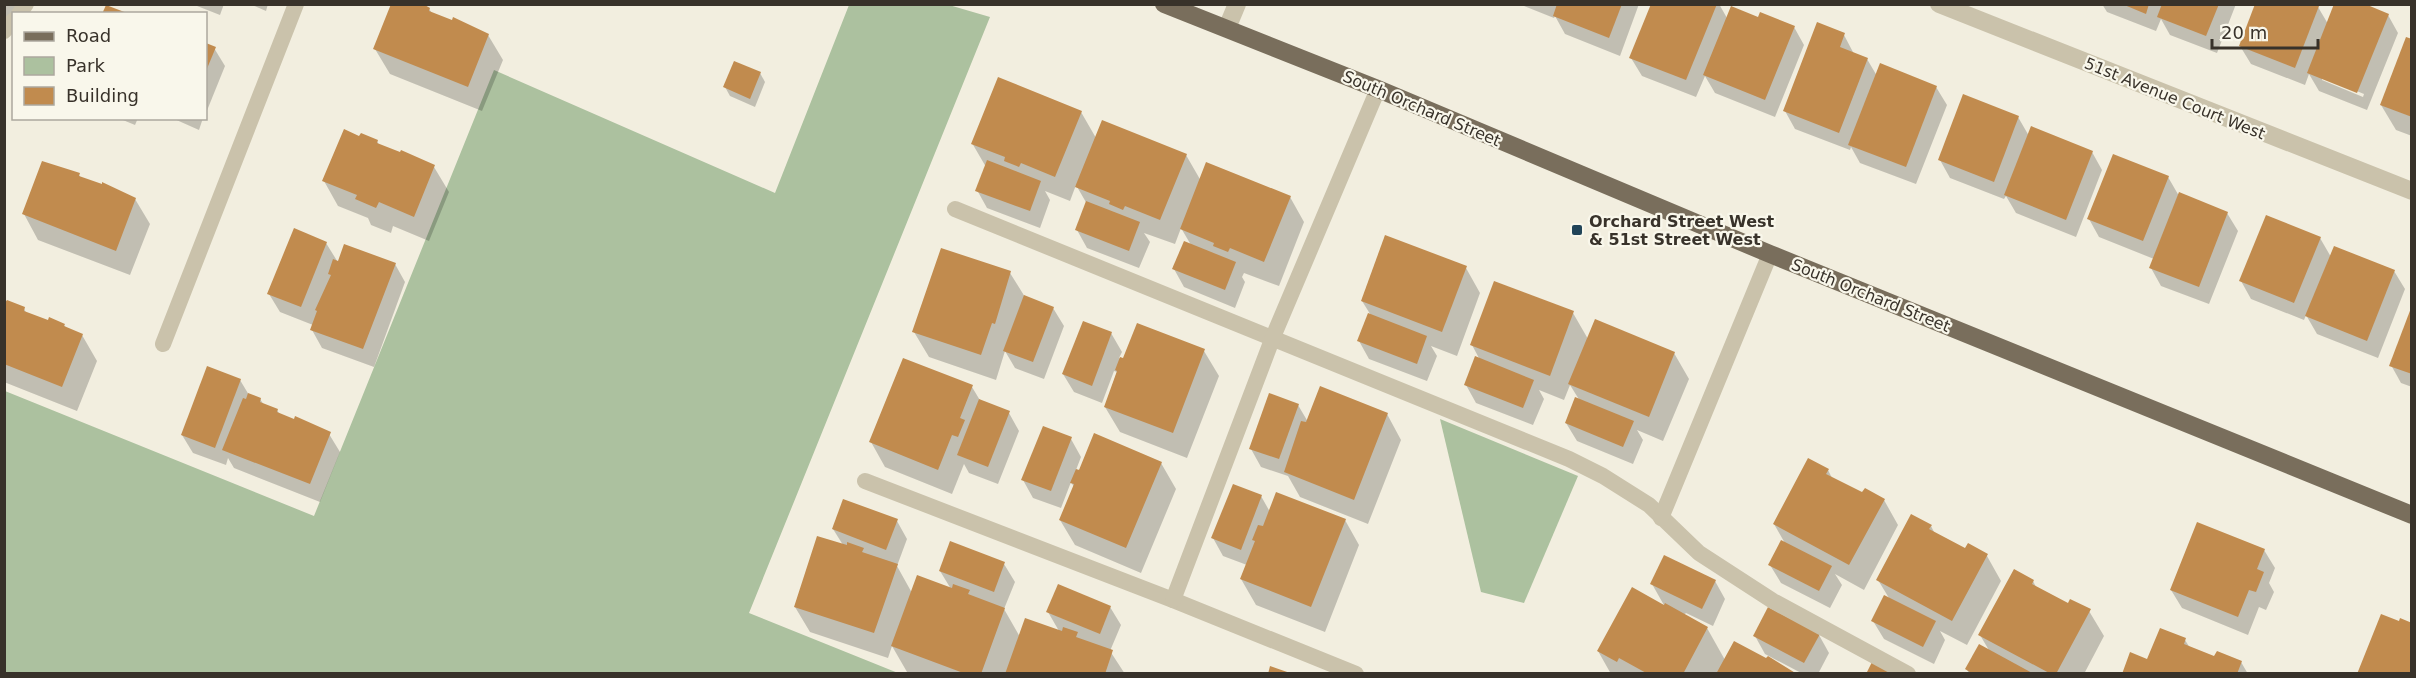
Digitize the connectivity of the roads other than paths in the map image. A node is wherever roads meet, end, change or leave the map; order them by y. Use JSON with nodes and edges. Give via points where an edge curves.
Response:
{"nodes":[{"id":1,"x":296,"y":4,"type":"edge"},
{"id":2,"x":1164,"y":4,"type":"edge"},
{"id":3,"x":1237,"y":4,"type":"edge"},
{"id":4,"x":1939,"y":4,"type":"edge"},
{"id":5,"x":1227,"y":28,"type":"junction"},
{"id":6,"x":1377,"y":89,"type":"junction"},
{"id":7,"x":2412,"y":191,"type":"edge"},
{"id":8,"x":955,"y":209,"type":"dead end"},
{"id":9,"x":1770,"y":254,"type":"junction"},
{"id":10,"x":1273,"y":337,"type":"junction"},
{"id":11,"x":163,"y":344,"type":"dead end"},
{"id":12,"x":865,"y":481,"type":"dead end"},
{"id":13,"x":2412,"y":515,"type":"edge"},
{"id":14,"x":1661,"y":518,"type":"junction"},
{"id":15,"x":1173,"y":600,"type":"junction"},
{"id":16,"x":1356,"y":674,"type":"edge"},
{"id":17,"x":1908,"y":674,"type":"edge"}],
"edges":[{"from":1,"to":11,"type":"lane"},
{"from":2,"to":5,"type":"main road","name":"South Orchard Street"},
{"from":3,"to":5,"type":"street"},
{"from":4,"to":7,"type":"street","name":"51st Avenue Court West"},
{"from":5,"to":6,"type":"main road","name":"South Orchard Street"},
{"from":6,"to":9,"type":"main road","name":"South Orchard Street"},
{"from":6,"to":10,"type":"lane"},
{"from":8,"to":10,"type":"lane"},
{"from":9,"to":13,"type":"main road","name":"South Orchard Street"},
{"from":9,"to":14,"type":"lane"},
{"from":10,"to":14,"type":"lane","via":[[1569,459],[1603,476]]},
{"from":10,"to":15,"type":"lane"},
{"from":12,"to":15,"type":"lane"},
{"from":14,"to":17,"type":"lane","via":[[1699,553],[1764,595]]},
{"from":15,"to":16,"type":"lane"}]}
